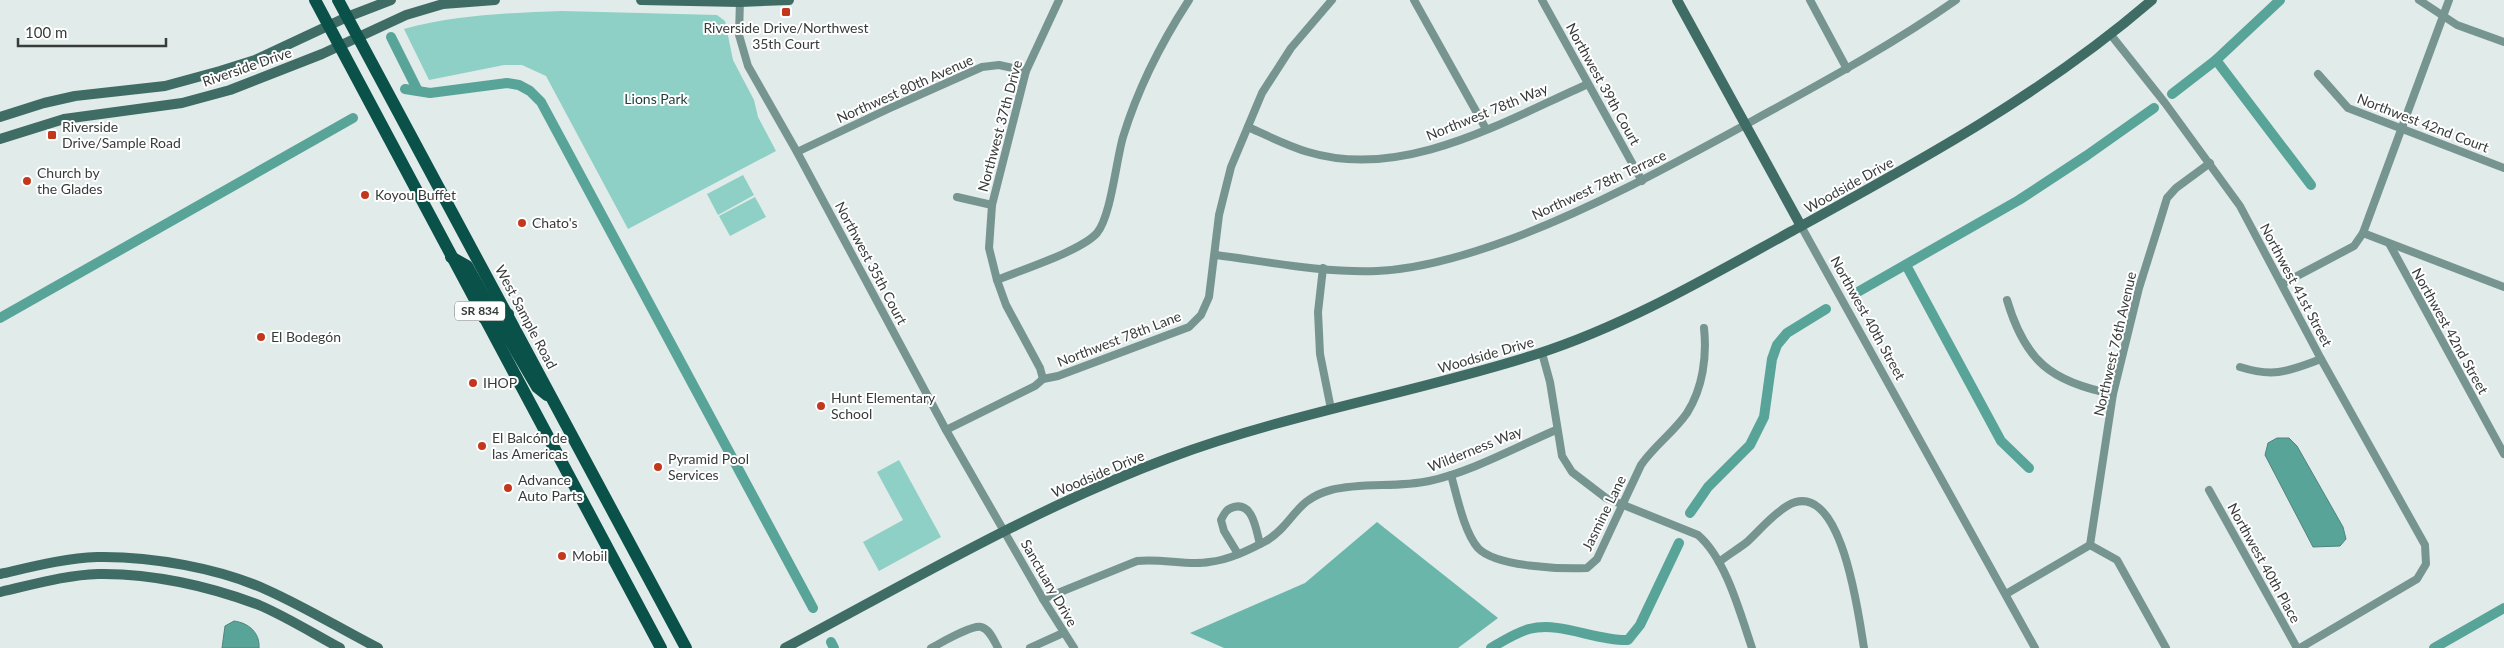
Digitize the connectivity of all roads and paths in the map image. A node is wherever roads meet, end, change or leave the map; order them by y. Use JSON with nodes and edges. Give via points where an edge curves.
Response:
{"nodes":[{"id":1,"x":315,"y":0,"type":"edge"},
{"id":2,"x":338,"y":0,"type":"edge"},
{"id":3,"x":390,"y":0,"type":"edge"},
{"id":4,"x":495,"y":0,"type":"edge"},
{"id":5,"x":641,"y":0,"type":"edge"},
{"id":6,"x":789,"y":0,"type":"edge"},
{"id":7,"x":1059,"y":0,"type":"edge"},
{"id":8,"x":1188,"y":0,"type":"edge"},
{"id":9,"x":1332,"y":0,"type":"edge"},
{"id":10,"x":1414,"y":0,"type":"edge"},
{"id":11,"x":1542,"y":0,"type":"edge"},
{"id":12,"x":1677,"y":0,"type":"edge"},
{"id":13,"x":1810,"y":0,"type":"edge"},
{"id":14,"x":1956,"y":0,"type":"edge"},
{"id":15,"x":2152,"y":0,"type":"edge"},
{"id":16,"x":2419,"y":0,"type":"edge"},
{"id":17,"x":2449,"y":0,"type":"edge"},
{"id":18,"x":740,"y":1,"type":"edge"},
{"id":19,"x":2443,"y":16,"type":"junction"},
{"id":20,"x":347,"y":17,"type":"junction"},
{"id":21,"x":330,"y":27,"type":"junction"},
{"id":22,"x":2111,"y":35,"type":"junction"},
{"id":23,"x":358,"y":36,"type":"junction"},
{"id":24,"x":2504,"y":42,"type":"edge"},
{"id":25,"x":340,"y":46,"type":"junction"},
{"id":26,"x":1847,"y":69,"type":"junction"},
{"id":27,"x":1026,"y":71,"type":"junction"},
{"id":28,"x":2318,"y":74,"type":"dead end"},
{"id":29,"x":1588,"y":84,"type":"junction"},
{"id":30,"x":0,"y":117,"type":"edge"},
{"id":31,"x":1746,"y":124,"type":"junction"},
{"id":32,"x":1248,"y":127,"type":"junction"},
{"id":33,"x":1486,"y":128,"type":"junction"},
{"id":34,"x":2400,"y":128,"type":"junction"},
{"id":35,"x":0,"y":139,"type":"edge"},
{"id":36,"x":797,"y":152,"type":"junction"},
{"id":37,"x":2210,"y":163,"type":"junction"},
{"id":38,"x":2504,"y":168,"type":"edge"},
{"id":39,"x":1642,"y":181,"type":"junction"},
{"id":40,"x":957,"y":198,"type":"dead end"},
{"id":41,"x":992,"y":205,"type":"junction"},
{"id":42,"x":1801,"y":226,"type":"junction"},
{"id":43,"x":2363,"y":233,"type":"junction"},
{"id":44,"x":2390,"y":245,"type":"junction"},
{"id":45,"x":1216,"y":255,"type":"junction"},
{"id":46,"x":451,"y":257,"type":"junction"},
{"id":47,"x":1323,"y":268,"type":"junction"},
{"id":48,"x":997,"y":280,"type":"junction"},
{"id":49,"x":2282,"y":284,"type":"junction"},
{"id":50,"x":2504,"y":287,"type":"edge"},
{"id":51,"x":2007,"y":300,"type":"dead end"},
{"id":52,"x":508,"y":314,"type":"junction"},
{"id":53,"x":484,"y":318,"type":"junction"},
{"id":54,"x":1704,"y":328,"type":"dead end"},
{"id":55,"x":1542,"y":353,"type":"junction"},
{"id":56,"x":2321,"y":359,"type":"junction"},
{"id":57,"x":2240,"y":367,"type":"dead end"},
{"id":58,"x":1043,"y":379,"type":"junction"},
{"id":59,"x":2113,"y":394,"type":"junction"},
{"id":60,"x":553,"y":399,"type":"junction"},
{"id":61,"x":1331,"y":409,"type":"junction"},
{"id":62,"x":946,"y":430,"type":"junction"},
{"id":63,"x":1556,"y":430,"type":"junction"},
{"id":64,"x":2504,"y":454,"type":"edge"},
{"id":65,"x":1450,"y":475,"type":"junction"},
{"id":66,"x":2209,"y":490,"type":"dead end"},
{"id":67,"x":1622,"y":505,"type":"junction"},
{"id":68,"x":1004,"y":531,"type":"junction"},
{"id":69,"x":1260,"y":544,"type":"junction"},
{"id":70,"x":2090,"y":545,"type":"junction"},
{"id":71,"x":1238,"y":554,"type":"junction"},
{"id":72,"x":1719,"y":562,"type":"junction"},
{"id":73,"x":0,"y":574,"type":"edge"},
{"id":74,"x":266,"y":590,"type":"junction"},
{"id":75,"x":0,"y":592,"type":"edge"},
{"id":76,"x":2006,"y":594,"type":"junction"},
{"id":77,"x":1043,"y":599,"type":"junction"},
{"id":78,"x":260,"y":606,"type":"junction"},
{"id":79,"x":1063,"y":632,"type":"junction"},
{"id":80,"x":375,"y":647,"type":"edge"},
{"id":81,"x":340,"y":648,"type":"edge"},
{"id":82,"x":661,"y":648,"type":"edge"},
{"id":83,"x":686,"y":648,"type":"edge"},
{"id":84,"x":785,"y":648,"type":"edge"},
{"id":85,"x":931,"y":648,"type":"edge"},
{"id":86,"x":998,"y":648,"type":"edge"},
{"id":87,"x":1030,"y":648,"type":"edge"},
{"id":88,"x":1074,"y":648,"type":"edge"},
{"id":89,"x":1752,"y":648,"type":"edge"},
{"id":90,"x":1864,"y":648,"type":"edge"},
{"id":91,"x":2036,"y":648,"type":"edge"},
{"id":92,"x":2166,"y":648,"type":"edge"},
{"id":93,"x":2298,"y":648,"type":"edge"}],
"edges":[{"from":1,"to":21,"type":"main road","number":"SR 834"},
{"from":2,"to":20,"type":"main road","name":"West Sample Road","number":"SR 834"},
{"from":3,"to":20,"type":"street","name":"Riverside Drive"},
{"from":4,"to":23,"type":"street","name":"Riverside Drive","via":[[443,4],[406,15]]},
{"from":5,"to":18,"type":"street"},
{"from":6,"to":18,"type":"street"},
{"from":7,"to":27,"type":"street","name":"Northwest 37th Drive"},
{"from":8,"to":48,"type":"street","via":[[1165,37],[1145,79],[1123,138],[1104,218],[1097,232],[1083,244]]},
{"from":9,"to":32,"type":"street","name":"Northwest 78th Lane","via":[[1291,48],[1262,93]]},
{"from":10,"to":33,"type":"street"},
{"from":11,"to":29,"type":"street","name":"Northwest 39th Court"},
{"from":12,"to":31,"type":"street","name":"Northwest 40th Street"},
{"from":13,"to":26,"type":"street"},
{"from":14,"to":26,"type":"street","name":"Northwest 78th Terrace"},
{"from":15,"to":22,"type":"street","name":"Woodside Drive"},
{"from":16,"to":19,"type":"street"},
{"from":17,"to":19,"type":"street"},
{"from":18,"to":36,"type":"street","name":"Northwest 35th Court","via":[[739,35],[748,66]]},
{"from":19,"to":24,"type":"street","via":[[2457,25]]},
{"from":19,"to":34,"type":"street"},
{"from":20,"to":21,"type":"street","name":"Riverside Drive"},
{"from":20,"to":23,"type":"main road","name":"West Sample Road","number":"SR 834"},
{"from":21,"to":25,"type":"main road","number":"SR 834"},
{"from":21,"to":30,"type":"street","name":"Riverside Drive","via":[[255,60],[220,71],[165,86],[60,99]]},
{"from":22,"to":37,"type":"street","name":"Northwest 41st Street"},
{"from":22,"to":42,"type":"street","name":"Woodside Drive","via":[[2008,108],[1901,172]]},
{"from":23,"to":25,"type":"street","name":"Riverside Drive"},
{"from":23,"to":52,"type":"main road","name":"West Sample Road","number":"SR 834"},
{"from":25,"to":35,"type":"street","name":"Riverside Drive","via":[[230,90],[182,103],[64,120]]},
{"from":25,"to":46,"type":"main road","number":"SR 834"},
{"from":26,"to":31,"type":"street","name":"Northwest 78th Terrace"},
{"from":27,"to":36,"type":"street","name":"Northwest 80th Avenue","via":[[999,65],[982,67]]},
{"from":27,"to":41,"type":"street","name":"Northwest 37th Drive"},
{"from":28,"to":34,"type":"street","name":"Northwest 42nd Court","via":[[2348,108]]},
{"from":29,"to":33,"type":"street","name":"Northwest 78th Way"},
{"from":29,"to":39,"type":"street","name":"Northwest 39th Court"},
{"from":31,"to":39,"type":"street","name":"Northwest 78th Terrace"},
{"from":31,"to":42,"type":"street","name":"Northwest 40th Street"},
{"from":32,"to":33,"type":"street","name":"Northwest 78th Way","via":[[1309,153],[1367,160],[1403,156],[1448,144]]},
{"from":32,"to":45,"type":"street","name":"Northwest 78th Lane","via":[[1231,167],[1219,215]]},
{"from":34,"to":38,"type":"street","name":"Northwest 42nd Court"},
{"from":34,"to":43,"type":"street"},
{"from":36,"to":62,"type":"street","name":"Northwest 35th Court"},
{"from":37,"to":49,"type":"street","name":"Northwest 41st Street","via":[[2240,206]]},
{"from":37,"to":59,"type":"street","name":"Northwest 76th Avenue","via":[[2167,198],[2139,288]]},
{"from":39,"to":47,"type":"street","name":"Northwest 78th Terrace","via":[[1544,226],[1484,249],[1430,263],[1377,271]]},
{"from":40,"to":41,"type":"street","name":"Northwest 37th Drive"},
{"from":41,"to":48,"type":"street","name":"Northwest 37th Drive","via":[[989,248]]},
{"from":42,"to":55,"type":"street","name":"Woodside Drive","via":[[1682,292]]},
{"from":42,"to":76,"type":"street","name":"Northwest 40th Street"},
{"from":43,"to":44,"type":"street"},
{"from":43,"to":49,"type":"street","via":[[2354,246]]},
{"from":44,"to":50,"type":"street"},
{"from":44,"to":64,"type":"street","name":"Northwest 42nd Street"},
{"from":45,"to":47,"type":"street","name":"Northwest 78th Terrace"},
{"from":45,"to":58,"type":"street","name":"Northwest 78th Lane","via":[[1209,297],[1201,314],[1189,327]]},
{"from":46,"to":52,"type":"main road","via":[[467,266],[490,307]]},
{"from":46,"to":53,"type":"main road","number":"SR 834"},
{"from":47,"to":61,"type":"street","via":[[1318,312],[1320,354]]},
{"from":48,"to":58,"type":"street","name":"Northwest 37th Drive"},
{"from":49,"to":56,"type":"street","name":"Northwest 41st Street"},
{"from":51,"to":59,"type":"street","via":[[2020,336],[2040,363],[2074,384]]},
{"from":52,"to":60,"type":"main road","name":"West Sample Road","number":"SR 834"},
{"from":53,"to":60,"type":"main road","via":[[502,327],[537,387]]},
{"from":53,"to":82,"type":"main road","number":"SR 834"},
{"from":54,"to":67,"type":"street","name":"Jasmine Lane","via":[[1706,353],[1695,398],[1686,414],[1650,451]]},
{"from":55,"to":61,"type":"street","name":"Woodside Drive","via":[[1462,377]]},
{"from":55,"to":63,"type":"street","via":[[1550,382]]},
{"from":56,"to":57,"type":"street","via":[[2278,373],[2261,374]]},
{"from":56,"to":93,"type":"street","name":"Northwest 41st Street","via":[[2425,546],[2426,564],[2417,579]]},
{"from":58,"to":62,"type":"street","name":"Northwest 78th Lane"},
{"from":59,"to":70,"type":"street","name":"Northwest 76th Avenue"},
{"from":60,"to":83,"type":"main road","name":"West Sample Road","number":"SR 834"},
{"from":61,"to":68,"type":"street","name":"Woodside Drive","via":[[1170,458]]},
{"from":62,"to":68,"type":"street","name":"Northwest 35th Court"},
{"from":63,"to":65,"type":"street","name":"Wilderness Way"},
{"from":63,"to":67,"type":"street","via":[[1562,456],[1572,472],[1606,498]]},
{"from":65,"to":67,"type":"street","name":"Jasmine Lane","via":[[1473,540],[1489,557],[1503,562],[1587,568],[1597,559]]},
{"from":65,"to":69,"type":"street","name":"Wilderness Way","via":[[1428,482],[1330,490],[1297,508],[1283,527]]},
{"from":66,"to":93,"type":"street","name":"Northwest 40th Place"},
{"from":67,"to":72,"type":"street","via":[[1698,535],[1710,546]]},
{"from":68,"to":77,"type":"street","name":"Sanctuary Drive"},
{"from":68,"to":84,"type":"street","name":"Woodside Drive"},
{"from":69,"to":71,"type":"street","name":"Wilderness Way"},
{"from":69,"to":71,"type":"street","via":[[1248,509],[1240,506],[1230,508],[1221,520]]},
{"from":70,"to":76,"type":"street"},
{"from":70,"to":92,"type":"street","via":[[2117,560]]},
{"from":71,"to":77,"type":"street","name":"Wilderness Way","via":[[1208,563],[1137,561]]},
{"from":72,"to":89,"type":"street"},
{"from":72,"to":90,"type":"street","via":[[1787,505],[1799,501],[1813,505],[1828,520],[1845,552]]},
{"from":73,"to":74,"type":"street","via":[[97,557],[207,570]]},
{"from":74,"to":78,"type":"street"},
{"from":74,"to":80,"type":"street"},
{"from":75,"to":78,"type":"street","via":[[97,574],[203,587]]},
{"from":76,"to":91,"type":"street","name":"Northwest 40th Street"},
{"from":77,"to":79,"type":"street","name":"Sanctuary Drive"},
{"from":78,"to":81,"type":"street"},
{"from":79,"to":87,"type":"street"},
{"from":79,"to":88,"type":"street","name":"Sanctuary Drive"},
{"from":85,"to":86,"type":"street","via":[[973,627],[982,627],[990,633]]}]}
